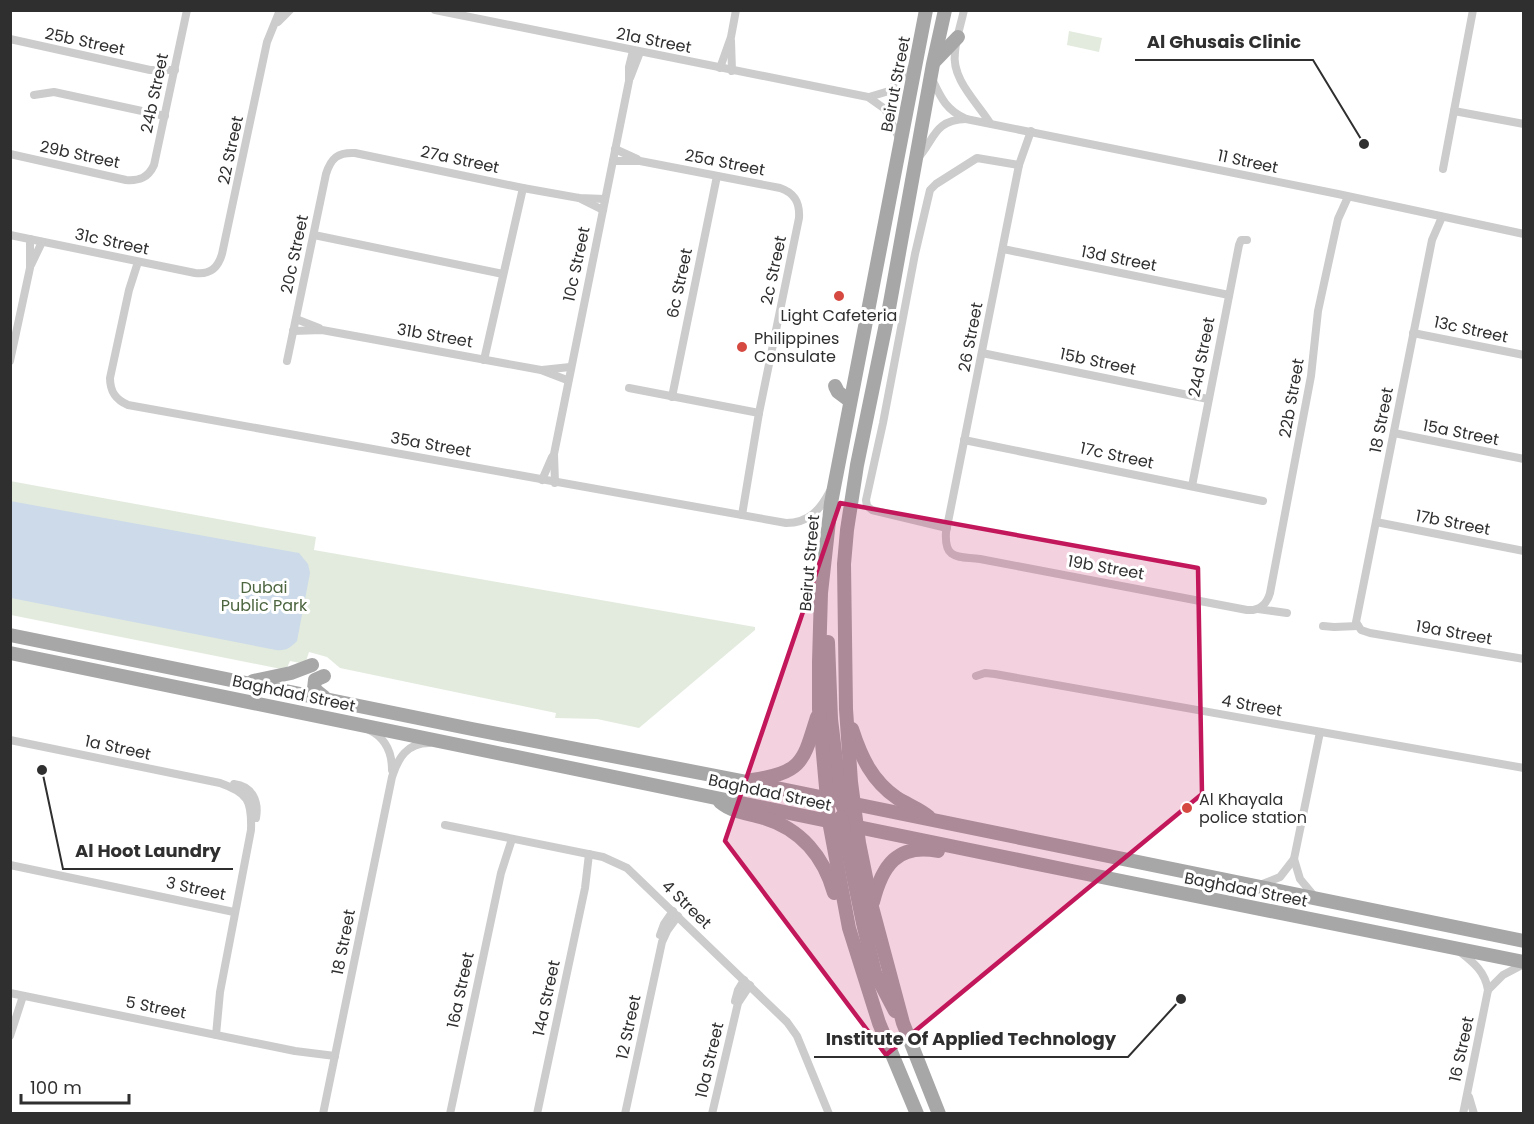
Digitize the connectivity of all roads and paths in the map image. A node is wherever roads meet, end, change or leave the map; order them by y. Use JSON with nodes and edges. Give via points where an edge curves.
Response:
{"nodes":[{"id":1,"x":187,"y":10,"type":"edge"},
{"id":2,"x":280,"y":10,"type":"edge"},
{"id":3,"x":290,"y":10,"type":"edge"},
{"id":4,"x":435,"y":10,"type":"edge"},
{"id":5,"x":736,"y":10,"type":"edge"},
{"id":6,"x":926,"y":10,"type":"edge"},
{"id":7,"x":945,"y":10,"type":"edge"},
{"id":8,"x":964,"y":10,"type":"edge"},
{"id":9,"x":1473,"y":10,"type":"edge"},
{"id":10,"x":273,"y":27,"type":"junction"},
{"id":11,"x":958,"y":37,"type":"junction"},
{"id":12,"x":731,"y":38,"type":"junction"},
{"id":13,"x":11,"y":40,"type":"edge"},
{"id":14,"x":637,"y":51,"type":"junction"},
{"id":15,"x":915,"y":62,"type":"junction"},
{"id":16,"x":720,"y":68,"type":"junction"},
{"id":17,"x":932,"y":70,"type":"junction"},
{"id":18,"x":732,"y":71,"type":"junction"},
{"id":19,"x":174,"y":75,"type":"junction"},
{"id":20,"x":34,"y":95,"type":"dead end"},
{"id":21,"x":868,"y":97,"type":"junction"},
{"id":22,"x":1454,"y":111,"type":"junction"},
{"id":23,"x":165,"y":116,"type":"junction"},
{"id":24,"x":966,"y":119,"type":"junction"},
{"id":25,"x":990,"y":123,"type":"junction"},
{"id":26,"x":1524,"y":124,"type":"edge"},
{"id":27,"x":1026,"y":130,"type":"junction"},
{"id":28,"x":900,"y":141,"type":"junction"},
{"id":29,"x":615,"y":149,"type":"junction"},
{"id":30,"x":10,"y":154,"type":"edge"},
{"id":31,"x":337,"y":155,"type":"joint"},
{"id":32,"x":917,"y":159,"type":"junction"},
{"id":33,"x":613,"y":161,"type":"junction"},
{"id":34,"x":640,"y":161,"type":"junction"},
{"id":35,"x":1019,"y":165,"type":"junction"},
{"id":36,"x":1443,"y":169,"type":"dead end"},
{"id":37,"x":717,"y":176,"type":"junction"},
{"id":38,"x":144,"y":178,"type":"joint"},
{"id":39,"x":523,"y":188,"type":"junction"},
{"id":40,"x":1338,"y":194,"type":"junction"},
{"id":41,"x":1348,"y":196,"type":"junction"},
{"id":42,"x":579,"y":198,"type":"junction"},
{"id":43,"x":605,"y":199,"type":"junction"},
{"id":44,"x":798,"y":203,"type":"joint"},
{"id":45,"x":603,"y":210,"type":"junction"},
{"id":46,"x":1431,"y":214,"type":"junction"},
{"id":47,"x":1442,"y":217,"type":"junction"},
{"id":48,"x":1338,"y":219,"type":"junction"},
{"id":49,"x":1524,"y":234,"type":"edge"},
{"id":50,"x":10,"y":235,"type":"edge"},
{"id":51,"x":314,"y":235,"type":"junction"},
{"id":52,"x":30,"y":239,"type":"junction"},
{"id":53,"x":1246,"y":240,"type":"dead end"},
{"id":54,"x":1432,"y":240,"type":"junction"},
{"id":55,"x":42,"y":242,"type":"junction"},
{"id":56,"x":1003,"y":249,"type":"junction"},
{"id":57,"x":134,"y":261,"type":"junction"},
{"id":58,"x":30,"y":268,"type":"junction"},
{"id":59,"x":207,"y":273,"type":"joint"},
{"id":60,"x":503,"y":274,"type":"junction"},
{"id":61,"x":1229,"y":295,"type":"junction"},
{"id":62,"x":296,"y":319,"type":"junction"},
{"id":63,"x":322,"y":330,"type":"junction"},
{"id":64,"x":293,"y":331,"type":"junction"},
{"id":65,"x":1413,"y":333,"type":"junction"},
{"id":66,"x":982,"y":353,"type":"junction"},
{"id":67,"x":1524,"y":355,"type":"edge"},
{"id":68,"x":11,"y":356,"type":"edge"},
{"id":69,"x":484,"y":360,"type":"junction"},
{"id":70,"x":287,"y":362,"type":"dead end"},
{"id":71,"x":570,"y":368,"type":"junction"},
{"id":72,"x":541,"y":370,"type":"junction"},
{"id":73,"x":567,"y":380,"type":"junction"},
{"id":74,"x":835,"y":386,"type":"dead end"},
{"id":75,"x":629,"y":388,"type":"dead end"},
{"id":76,"x":672,"y":397,"type":"junction"},
{"id":77,"x":1208,"y":399,"type":"junction"},
{"id":78,"x":850,"y":401,"type":"junction"},
{"id":79,"x":759,"y":413,"type":"junction"},
{"id":80,"x":1394,"y":434,"type":"junction"},
{"id":81,"x":964,"y":440,"type":"junction"},
{"id":82,"x":554,"y":454,"type":"junction"},
{"id":83,"x":1524,"y":459,"type":"edge"},
{"id":84,"x":542,"y":480,"type":"junction"},
{"id":85,"x":555,"y":483,"type":"junction"},
{"id":86,"x":835,"y":483,"type":"junction"},
{"id":87,"x":1191,"y":486,"type":"junction"},
{"id":88,"x":1263,"y":501,"type":"dead end"},
{"id":89,"x":738,"y":514,"type":"junction"},
{"id":90,"x":1376,"y":522,"type":"junction"},
{"id":91,"x":947,"y":528,"type":"junction"},
{"id":92,"x":1524,"y":551,"type":"edge"},
{"id":93,"x":968,"y":558,"type":"joint"},
{"id":94,"x":1272,"y":581,"type":"junction"},
{"id":95,"x":821,"y":593,"type":"junction"},
{"id":96,"x":1358,"y":606,"type":"junction"},
{"id":97,"x":1238,"y":608,"type":"junction"},
{"id":98,"x":1258,"y":608,"type":"junction"},
{"id":99,"x":1287,"y":613,"type":"dead end"},
{"id":100,"x":1323,"y":626,"type":"dead end"},
{"id":101,"x":1358,"y":626,"type":"junction"},
{"id":102,"x":1379,"y":634,"type":"junction"},
{"id":103,"x":10,"y":635,"type":"edge"},
{"id":104,"x":10,"y":653,"type":"edge"},
{"id":105,"x":1524,"y":659,"type":"edge"},
{"id":106,"x":312,"y":665,"type":"dead end"},
{"id":107,"x":324,"y":676,"type":"dead end"},
{"id":108,"x":976,"y":676,"type":"dead end"},
{"id":109,"x":247,"y":683,"type":"junction"},
{"id":110,"x":329,"y":699,"type":"junction"},
{"id":111,"x":819,"y":709,"type":"junction"},
{"id":112,"x":846,"y":709,"type":"junction"},
{"id":113,"x":351,"y":722,"type":"junction"},
{"id":114,"x":1320,"y":732,"type":"junction"},
{"id":115,"x":10,"y":740,"type":"edge"},
{"id":116,"x":492,"y":751,"type":"junction"},
{"id":117,"x":1524,"y":768,"type":"edge"},
{"id":118,"x":392,"y":777,"type":"junction"},
{"id":119,"x":742,"y":781,"type":"junction"},
{"id":120,"x":715,"y":797,"type":"junction"},
{"id":121,"x":826,"y":799,"type":"junction"},
{"id":122,"x":848,"y":803,"type":"junction"},
{"id":123,"x":829,"y":821,"type":"junction"},
{"id":124,"x":933,"y":821,"type":"junction"},
{"id":125,"x":446,"y":825,"type":"dead end"},
{"id":126,"x":851,"y":826,"type":"junction"},
{"id":127,"x":509,"y":838,"type":"junction"},
{"id":128,"x":592,"y":855,"type":"junction"},
{"id":129,"x":1294,"y":859,"type":"junction"},
{"id":130,"x":10,"y":865,"type":"edge"},
{"id":131,"x":1072,"y":871,"type":"junction"},
{"id":132,"x":1254,"y":887,"type":"junction"},
{"id":133,"x":1317,"y":900,"type":"junction"},
{"id":134,"x":872,"y":907,"type":"junction"},
{"id":135,"x":234,"y":912,"type":"junction"},
{"id":136,"x":676,"y":914,"type":"junction"},
{"id":137,"x":849,"y":928,"type":"junction"},
{"id":138,"x":1524,"y":941,"type":"edge"},
{"id":139,"x":1455,"y":948,"type":"junction"},
{"id":140,"x":1524,"y":963,"type":"edge"},
{"id":141,"x":747,"y":982,"type":"junction"},
{"id":142,"x":1488,"y":990,"type":"junction"},
{"id":143,"x":16,"y":995,"type":"edge"},
{"id":144,"x":903,"y":1023,"type":"junction"},
{"id":145,"x":10,"y":1026,"type":"edge"},
{"id":146,"x":213,"y":1034,"type":"junction"},
{"id":147,"x":10,"y":1036,"type":"edge"},
{"id":148,"x":334,"y":1059,"type":"junction"},
{"id":149,"x":1468,"y":1090,"type":"junction"},
{"id":150,"x":324,"y":1113,"type":"edge"},
{"id":151,"x":450,"y":1113,"type":"edge"},
{"id":152,"x":537,"y":1113,"type":"edge"},
{"id":153,"x":625,"y":1113,"type":"edge"},
{"id":154,"x":712,"y":1113,"type":"edge"},
{"id":155,"x":829,"y":1113,"type":"edge"},
{"id":156,"x":917,"y":1113,"type":"edge"},
{"id":157,"x":939,"y":1113,"type":"edge"},
{"id":158,"x":1463,"y":1113,"type":"edge"},
{"id":159,"x":1474,"y":1113,"type":"edge"}],
"edges":[{"from":1,"to":19,"type":"street","name":"24b Street"},
{"from":2,"to":10,"type":"street","name":"22 Street"},
{"from":3,"to":10,"type":"street","name":"22 Street"},
{"from":4,"to":14,"type":"street","name":"21a Street"},
{"from":5,"to":12,"type":"street"},
{"from":6,"to":15,"type":"main road","name":"Beirut Street"},
{"from":7,"to":17,"type":"main road","name":"Beirut Street"},
{"from":8,"to":11,"type":"street"},
{"from":9,"to":22,"type":"street"},
{"from":10,"to":59,"type":"street","name":"22 Street","via":[[222,254],[217,267]]},
{"from":11,"to":17,"type":"main road"},
{"from":11,"to":25,"type":"street","via":[[954,55],[958,75]]},
{"from":12,"to":16,"type":"street"},
{"from":12,"to":18,"type":"street"},
{"from":13,"to":19,"type":"street","name":"25b Street"},
{"from":14,"to":16,"type":"street","name":"21a Street"},
{"from":14,"to":29,"type":"street","name":"10c Street"},
{"from":15,"to":21,"type":"street","via":[[890,91]]},
{"from":15,"to":28,"type":"main road","name":"Beirut Street"},
{"from":16,"to":18,"type":"street","name":"21a Street"},
{"from":17,"to":24,"type":"street","name":"11 Street","via":[[944,103]]},
{"from":17,"to":32,"type":"main road","name":"Beirut Street"},
{"from":18,"to":21,"type":"street","name":"21a Street"},
{"from":19,"to":23,"type":"street","name":"24b Street"},
{"from":20,"to":23,"type":"street","via":[[54,92]]},
{"from":21,"to":28,"type":"street","via":[[885,109]]},
{"from":22,"to":26,"type":"street"},
{"from":22,"to":36,"type":"street"},
{"from":23,"to":38,"type":"street","name":"24b Street","via":[[154,165]]},
{"from":24,"to":25,"type":"street","name":"11 Street"},
{"from":24,"to":32,"type":"street","name":"11 Street","via":[[937,129]]},
{"from":25,"to":27,"type":"street","name":"11 Street"},
{"from":27,"to":35,"type":"street","name":"26 Street"},
{"from":27,"to":40,"type":"street","name":"11 Street"},
{"from":28,"to":78,"type":"main road","name":"Beirut Street"},
{"from":29,"to":33,"type":"street","name":"10c Street"},
{"from":29,"to":34,"type":"street","name":"25a Street"},
{"from":30,"to":38,"type":"street","name":"29b Street","via":[[126,180]]},
{"from":31,"to":39,"type":"street","name":"27a Street","via":[[354,153]]},
{"from":31,"to":51,"type":"street","name":"20c Street","via":[[326,174]]},
{"from":32,"to":112,"type":"main road","name":"Beirut Street","via":[[847,530]]},
{"from":33,"to":34,"type":"street","name":"25a Street"},
{"from":33,"to":43,"type":"street","name":"10c Street"},
{"from":34,"to":37,"type":"street","name":"25a Street"},
{"from":35,"to":56,"type":"street","name":"26 Street"},
{"from":35,"to":91,"type":"street","via":[[977,158],[930,190],[866,500],[872,510]]},
{"from":37,"to":44,"type":"street","name":"25a Street","via":[[780,188],[792,194]]},
{"from":37,"to":76,"type":"street","name":"6c Street"},
{"from":39,"to":42,"type":"street","name":"27a Street"},
{"from":39,"to":60,"type":"street"},
{"from":40,"to":41,"type":"street","name":"11 Street"},
{"from":40,"to":48,"type":"street","name":"22b Street"},
{"from":41,"to":46,"type":"street","name":"11 Street"},
{"from":41,"to":48,"type":"street","name":"22b Street"},
{"from":42,"to":43,"type":"street","name":"27a Street"},
{"from":42,"to":45,"type":"street","name":"27a Street"},
{"from":43,"to":45,"type":"street","name":"10c Street"},
{"from":44,"to":79,"type":"street","name":"2c Street","via":[[799,219]]},
{"from":45,"to":71,"type":"street","name":"10c Street"},
{"from":46,"to":47,"type":"street","name":"11 Street"},
{"from":46,"to":54,"type":"street","name":"18 Street"},
{"from":47,"to":49,"type":"street","name":"11 Street"},
{"from":47,"to":54,"type":"street","name":"18 Street"},
{"from":48,"to":94,"type":"street","name":"22b Street","via":[[1319,303],[1311,376]]},
{"from":50,"to":52,"type":"street","name":"31c Street"},
{"from":51,"to":60,"type":"street"},
{"from":51,"to":62,"type":"street","name":"20c Street"},
{"from":52,"to":55,"type":"street","name":"31c Street"},
{"from":52,"to":58,"type":"street"},
{"from":53,"to":61,"type":"street","name":"24d Street","via":[[1240,242]]},
{"from":54,"to":65,"type":"street","name":"18 Street"},
{"from":55,"to":57,"type":"street","name":"31c Street"},
{"from":55,"to":58,"type":"street"},
{"from":56,"to":61,"type":"street","name":"13d Street"},
{"from":56,"to":66,"type":"street","name":"26 Street"},
{"from":57,"to":59,"type":"street","name":"31c Street"},
{"from":57,"to":84,"type":"street","name":"35a Street","via":[[110,378],[111,390],[123,403]]},
{"from":58,"to":68,"type":"street"},
{"from":60,"to":69,"type":"street"},
{"from":61,"to":77,"type":"street","name":"24d Street"},
{"from":62,"to":63,"type":"street","name":"31b Street"},
{"from":62,"to":64,"type":"street","name":"20c Street"},
{"from":63,"to":64,"type":"street","name":"31b Street"},
{"from":63,"to":69,"type":"street","name":"31b Street"},
{"from":64,"to":70,"type":"street","name":"20c Street"},
{"from":65,"to":67,"type":"street","name":"13c Street"},
{"from":65,"to":80,"type":"street","name":"18 Street"},
{"from":66,"to":77,"type":"street","name":"15b Street"},
{"from":66,"to":81,"type":"street","name":"26 Street"},
{"from":69,"to":72,"type":"street","name":"31b Street"},
{"from":71,"to":72,"type":"street","name":"31b Street"},
{"from":71,"to":73,"type":"street","name":"10c Street"},
{"from":72,"to":73,"type":"street","name":"31b Street"},
{"from":73,"to":82,"type":"street","name":"10c Street"},
{"from":74,"to":78,"type":"main road"},
{"from":75,"to":76,"type":"street"},
{"from":76,"to":79,"type":"street"},
{"from":77,"to":87,"type":"street","name":"24d Street"},
{"from":78,"to":86,"type":"main road","name":"Beirut Street"},
{"from":79,"to":89,"type":"street","name":"2c Street"},
{"from":80,"to":83,"type":"street","name":"15a Street"},
{"from":80,"to":90,"type":"street","name":"18 Street"},
{"from":81,"to":87,"type":"street","name":"17c Street"},
{"from":81,"to":91,"type":"street","name":"26 Street"},
{"from":82,"to":84,"type":"street","name":"10c Street"},
{"from":82,"to":85,"type":"street","name":"10c Street"},
{"from":84,"to":85,"type":"street","name":"35a Street"},
{"from":85,"to":89,"type":"street","name":"35a Street"},
{"from":86,"to":89,"type":"street","name":"35a Street","via":[[819,509],[801,522]]},
{"from":86,"to":95,"type":"main road","name":"Beirut Street"},
{"from":87,"to":88,"type":"street","name":"17c Street"},
{"from":90,"to":92,"type":"street","name":"17b Street"},
{"from":90,"to":96,"type":"street","name":"18 Street"},
{"from":91,"to":93,"type":"street","name":"26 Street","via":[[948,551],[957,558]]},
{"from":93,"to":97,"type":"street","name":"19b Street"},
{"from":94,"to":97,"type":"street","name":"22b Street","via":[[1260,603]]},
{"from":94,"to":98,"type":"street","name":"22b Street","via":[[1267,602]]},
{"from":95,"to":111,"type":"main road","name":"Beirut Street"},
{"from":95,"to":122,"type":"main road","via":[[827,622],[831,719]]},
{"from":96,"to":101,"type":"street","name":"18 Street"},
{"from":96,"to":102,"type":"street","via":[[1364,624]]},
{"from":97,"to":98,"type":"street"},
{"from":98,"to":99,"type":"street"},
{"from":100,"to":101,"type":"street"},
{"from":101,"to":102,"type":"street","via":[[1365,632]]},
{"from":102,"to":105,"type":"street","name":"19a Street"},
{"from":103,"to":109,"type":"main road","name":"Baghdad Street"},
{"from":104,"to":113,"type":"main road","name":"Baghdad Street"},
{"from":106,"to":109,"type":"main road"},
{"from":107,"to":110,"type":"main road","via":[[315,680],[314,689]]},
{"from":108,"to":114,"type":"street","name":"4 Street","via":[[995,674]]},
{"from":109,"to":110,"type":"main road","name":"Baghdad Street"},
{"from":110,"to":119,"type":"main road","name":"Baghdad Street"},
{"from":111,"to":119,"type":"main road","via":[[807,748],[796,765],[776,776]]},
{"from":111,"to":121,"type":"main road","name":"Beirut Street"},
{"from":112,"to":122,"type":"main road","name":"Beirut Street"},
{"from":112,"to":124,"type":"main road","via":[[861,755],[875,778]]},
{"from":113,"to":116,"type":"main road","name":"Baghdad Street"},
{"from":113,"to":118,"type":"street","name":"18 Street","via":[[386,743],[392,759]]},
{"from":114,"to":117,"type":"street","name":"4 Street"},
{"from":114,"to":129,"type":"street"},
{"from":115,"to":135,"type":"street","name":"1a Street","via":[[239,784],[253,795],[257,810]]},
{"from":116,"to":118,"type":"street","name":"18 Street","via":[[417,744],[398,759]]},
{"from":116,"to":120,"type":"main road","name":"Baghdad Street"},
{"from":118,"to":148,"type":"street","name":"18 Street"},
{"from":119,"to":121,"type":"main road","name":"Baghdad Street"},
{"from":120,"to":123,"type":"main road","name":"Baghdad Street"},
{"from":120,"to":137,"type":"main road","via":[[731,809],[781,824],[807,842],[828,873],[839,911]]},
{"from":121,"to":122,"type":"main road","name":"Baghdad Street"},
{"from":121,"to":123,"type":"main road","name":"Beirut Street"},
{"from":121,"to":126,"type":"main road"},
{"from":122,"to":124,"type":"main road","name":"Baghdad Street"},
{"from":122,"to":126,"type":"main road"},
{"from":123,"to":126,"type":"main road","name":"Baghdad Street"},
{"from":123,"to":137,"type":"main road","name":"Beirut Street"},
{"from":124,"to":132,"type":"main road","name":"Baghdad Street"},
{"from":125,"to":127,"type":"street","name":"4 Street"},
{"from":126,"to":131,"type":"main road","name":"Baghdad Street"},
{"from":126,"to":134,"type":"main road"},
{"from":126,"to":144,"type":"main road","via":[[858,901],[875,974]]},
{"from":127,"to":128,"type":"street","name":"4 Street"},
{"from":127,"to":151,"type":"street","name":"16a Street"},
{"from":128,"to":136,"type":"street","name":"4 Street","via":[[627,868]]},
{"from":128,"to":152,"type":"street","name":"14a Street"},
{"from":129,"to":132,"type":"street","via":[[1280,877]]},
{"from":129,"to":133,"type":"street","via":[[1300,879]]},
{"from":130,"to":135,"type":"street","name":"3 Street"},
{"from":131,"to":134,"type":"main road","via":[[1040,870],[916,850],[889,864],[878,881]]},
{"from":131,"to":139,"type":"main road","name":"Baghdad Street"},
{"from":132,"to":133,"type":"main road","name":"Baghdad Street"},
{"from":133,"to":138,"type":"main road","name":"Baghdad Street"},
{"from":134,"to":144,"type":"main road"},
{"from":135,"to":146,"type":"street","name":"1a Street"},
{"from":136,"to":141,"type":"street","name":"4 Street"},
{"from":136,"to":153,"type":"street","name":"12 Street","via":[[660,947]]},
{"from":137,"to":156,"type":"main road","name":"Beirut Street","via":[[879,1023]]},
{"from":139,"to":140,"type":"main road","name":"Baghdad Street"},
{"from":139,"to":142,"type":"street","via":[[1479,967]]},
{"from":140,"to":142,"type":"street"},
{"from":141,"to":154,"type":"street","name":"10a Street","via":[[735,1014]]},
{"from":141,"to":155,"type":"street","name":"4 Street","via":[[793,1028]]},
{"from":142,"to":149,"type":"street","name":"16 Street"},
{"from":143,"to":145,"type":"street"},
{"from":143,"to":146,"type":"street","name":"5 Street"},
{"from":143,"to":147,"type":"street"},
{"from":144,"to":157,"type":"main road"},
{"from":146,"to":148,"type":"street","name":"5 Street"},
{"from":148,"to":150,"type":"street","name":"18 Street"},
{"from":149,"to":158,"type":"street","name":"16 Street"},
{"from":149,"to":159,"type":"street"}]}
